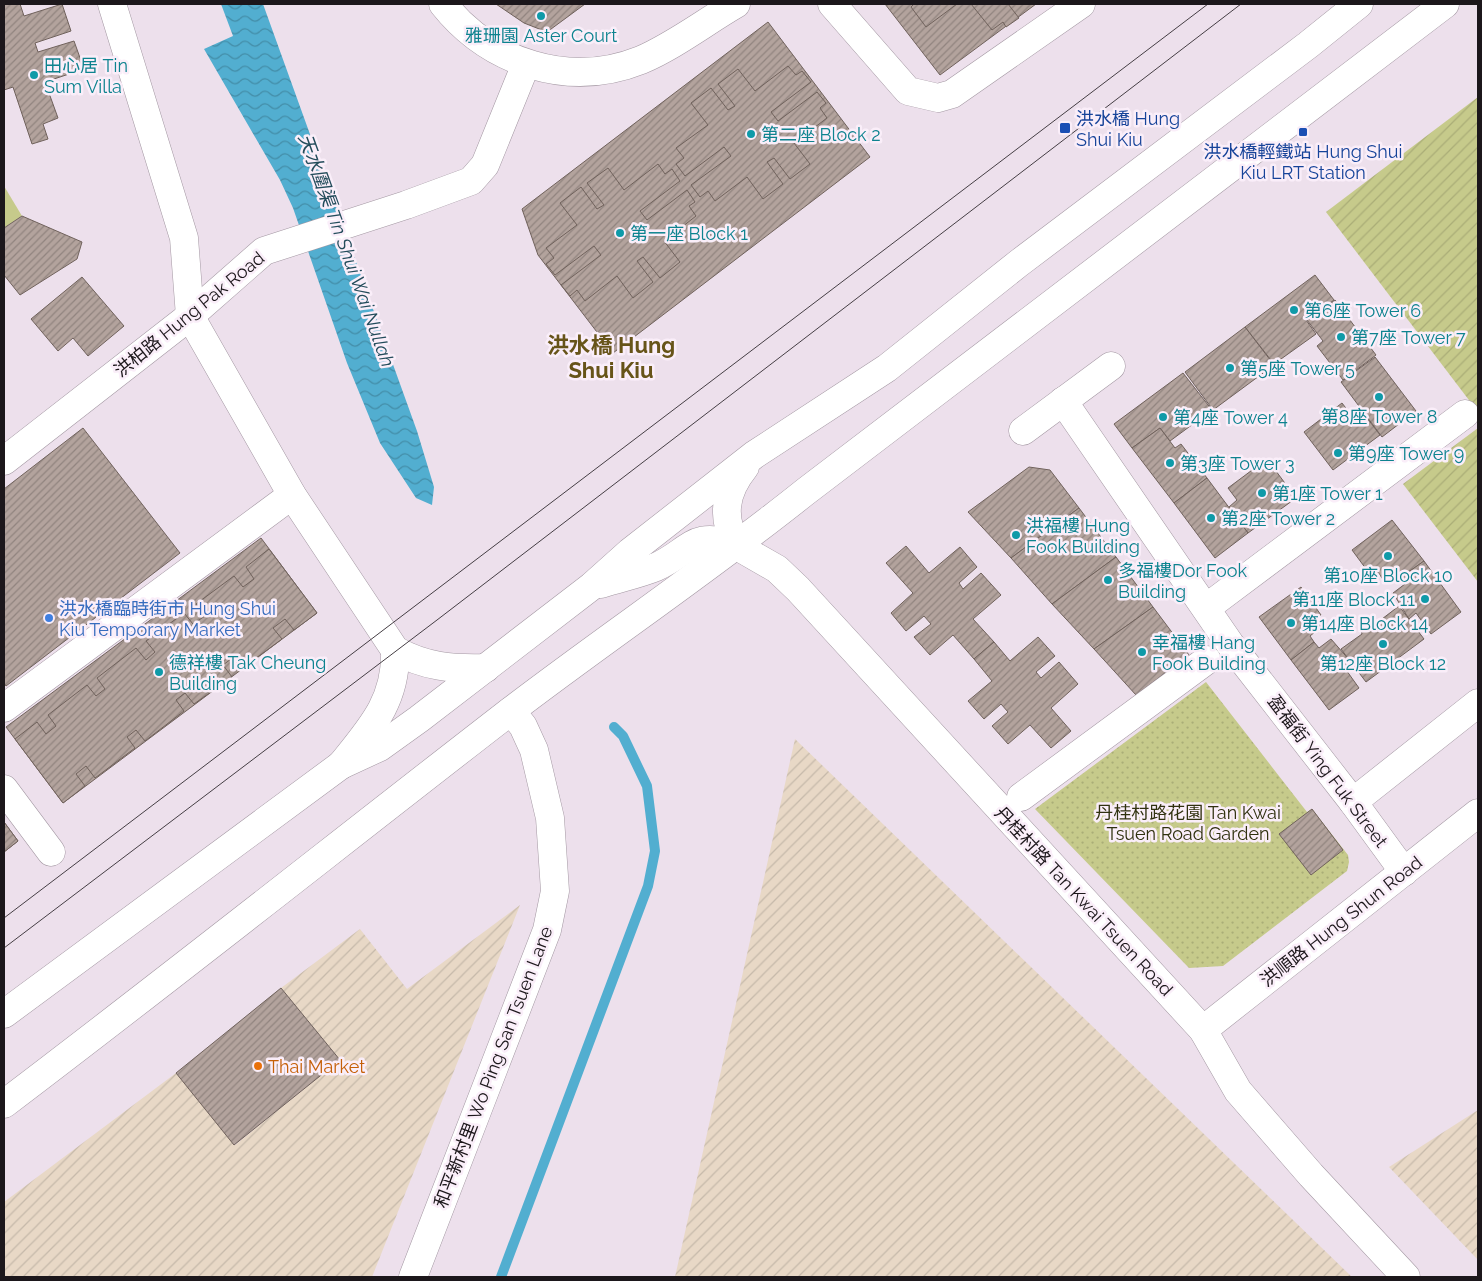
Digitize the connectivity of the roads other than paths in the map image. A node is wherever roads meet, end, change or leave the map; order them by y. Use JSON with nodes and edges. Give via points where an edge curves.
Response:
{"nodes":[{"id":1,"x":112,"y":4,"type":"edge"},
{"id":2,"x":443,"y":4,"type":"edge"},
{"id":3,"x":736,"y":4,"type":"edge"},
{"id":4,"x":832,"y":4,"type":"edge"},
{"id":5,"x":1081,"y":4,"type":"edge"},
{"id":6,"x":1359,"y":4,"type":"edge"},
{"id":7,"x":1445,"y":4,"type":"edge"},
{"id":8,"x":526,"y":64,"type":"junction"},
{"id":9,"x":190,"y":316,"type":"junction"},
{"id":10,"x":1111,"y":366,"type":"dead end"},
{"id":11,"x":1063,"y":401,"type":"junction"},
{"id":12,"x":1464,"y":414,"type":"dead end"},
{"id":13,"x":1023,"y":431,"type":"dead end"},
{"id":14,"x":754,"y":455,"type":"junction"},
{"id":15,"x":4,"y":461,"type":"edge"},
{"id":16,"x":292,"y":495,"type":"junction"},
{"id":17,"x":737,"y":546,"type":"junction"},
{"id":18,"x":592,"y":586,"type":"junction"},
{"id":19,"x":1206,"y":608,"type":"junction"},
{"id":20,"x":395,"y":650,"type":"junction"},
{"id":21,"x":1207,"y":660,"type":"dead end"},
{"id":22,"x":486,"y":668,"type":"junction"},
{"id":23,"x":1478,"y":703,"type":"edge"},
{"id":24,"x":4,"y":708,"type":"edge"},
{"id":25,"x":511,"y":711,"type":"junction"},
{"id":26,"x":341,"y":764,"type":"junction"},
{"id":27,"x":4,"y":790,"type":"edge"},
{"id":28,"x":1021,"y":797,"type":"dead end"},
{"id":29,"x":1353,"y":802,"type":"junction"},
{"id":30,"x":1478,"y":813,"type":"edge"},
{"id":31,"x":44,"y":842,"type":"dead end"},
{"id":32,"x":1404,"y":872,"type":"junction"},
{"id":33,"x":4,"y":1014,"type":"edge"},
{"id":34,"x":1204,"y":1030,"type":"junction"},
{"id":35,"x":4,"y":1104,"type":"edge"},
{"id":36,"x":413,"y":1277,"type":"edge"},
{"id":37,"x":1406,"y":1277,"type":"edge"}],
"edges":[{"from":1,"to":9,"type":"street","via":[[184,238]]},
{"from":2,"to":8,"type":"street","via":[[458,22],[489,47]]},
{"from":3,"to":8,"type":"street","via":[[641,60],[603,70],[564,71]]},
{"from":4,"to":5,"type":"street","via":[[908,91],[938,98],[952,94]]},
{"from":6,"to":14,"type":"street","via":[[1019,263],[887,368]]},
{"from":7,"to":17,"type":"street"},
{"from":8,"to":9,"type":"street","name":"洪柏路 Hung Pak Road","via":[[482,170],[471,181],[264,251]]},
{"from":9,"to":15,"type":"street","name":"洪柏路 Hung Pak Road"},
{"from":9,"to":16,"type":"street"},
{"from":10,"to":11,"type":"street"},
{"from":11,"to":13,"type":"street"},
{"from":11,"to":19,"type":"street","name":"盈福街 Ying Fuk Street"},
{"from":12,"to":19,"type":"street"},
{"from":14,"to":17,"type":"street","via":[[734,481],[728,499],[729,531]]},
{"from":14,"to":18,"type":"street","via":[[630,552]]},
{"from":16,"to":20,"type":"street"},
{"from":16,"to":24,"type":"street"},
{"from":17,"to":18,"type":"street","name":"丹桂村路 Tan Kwai Tsuen Road","via":[[718,539],[702,541],[683,548],[657,566]]},
{"from":17,"to":25,"type":"street"},
{"from":17,"to":34,"type":"street","name":"丹桂村路 Tan Kwai Tsuen Road","via":[[777,569],[798,589]]},
{"from":18,"to":22,"type":"street"},
{"from":19,"to":29,"type":"street","name":"盈福街 Ying Fuk Street","via":[[1230,644]]},
{"from":20,"to":22,"type":"street","via":[[434,667]]},
{"from":20,"to":26,"type":"street","via":[[396,670],[390,694],[375,724]]},
{"from":21,"to":28,"type":"street"},
{"from":22,"to":26,"type":"street","via":[[380,747]]},
{"from":23,"to":29,"type":"street"},
{"from":25,"to":35,"type":"street"},
{"from":25,"to":36,"type":"street","name":"和平新村里 Wo Ping San Tsuen Lane","via":[[527,733],[538,763],[550,818],[555,891],[547,930]]},
{"from":26,"to":33,"type":"street"},
{"from":27,"to":31,"type":"street"},
{"from":29,"to":32,"type":"street","name":"盈福街 Ying Fuk Street"},
{"from":30,"to":32,"type":"street","name":"洪順路 Hung Shun Road"},
{"from":32,"to":34,"type":"street","name":"洪順路 Hung Shun Road"},
{"from":34,"to":37,"type":"street","name":"丹桂村路 Tan Kwai Tsuen Road","via":[[1238,1091]]}]}
